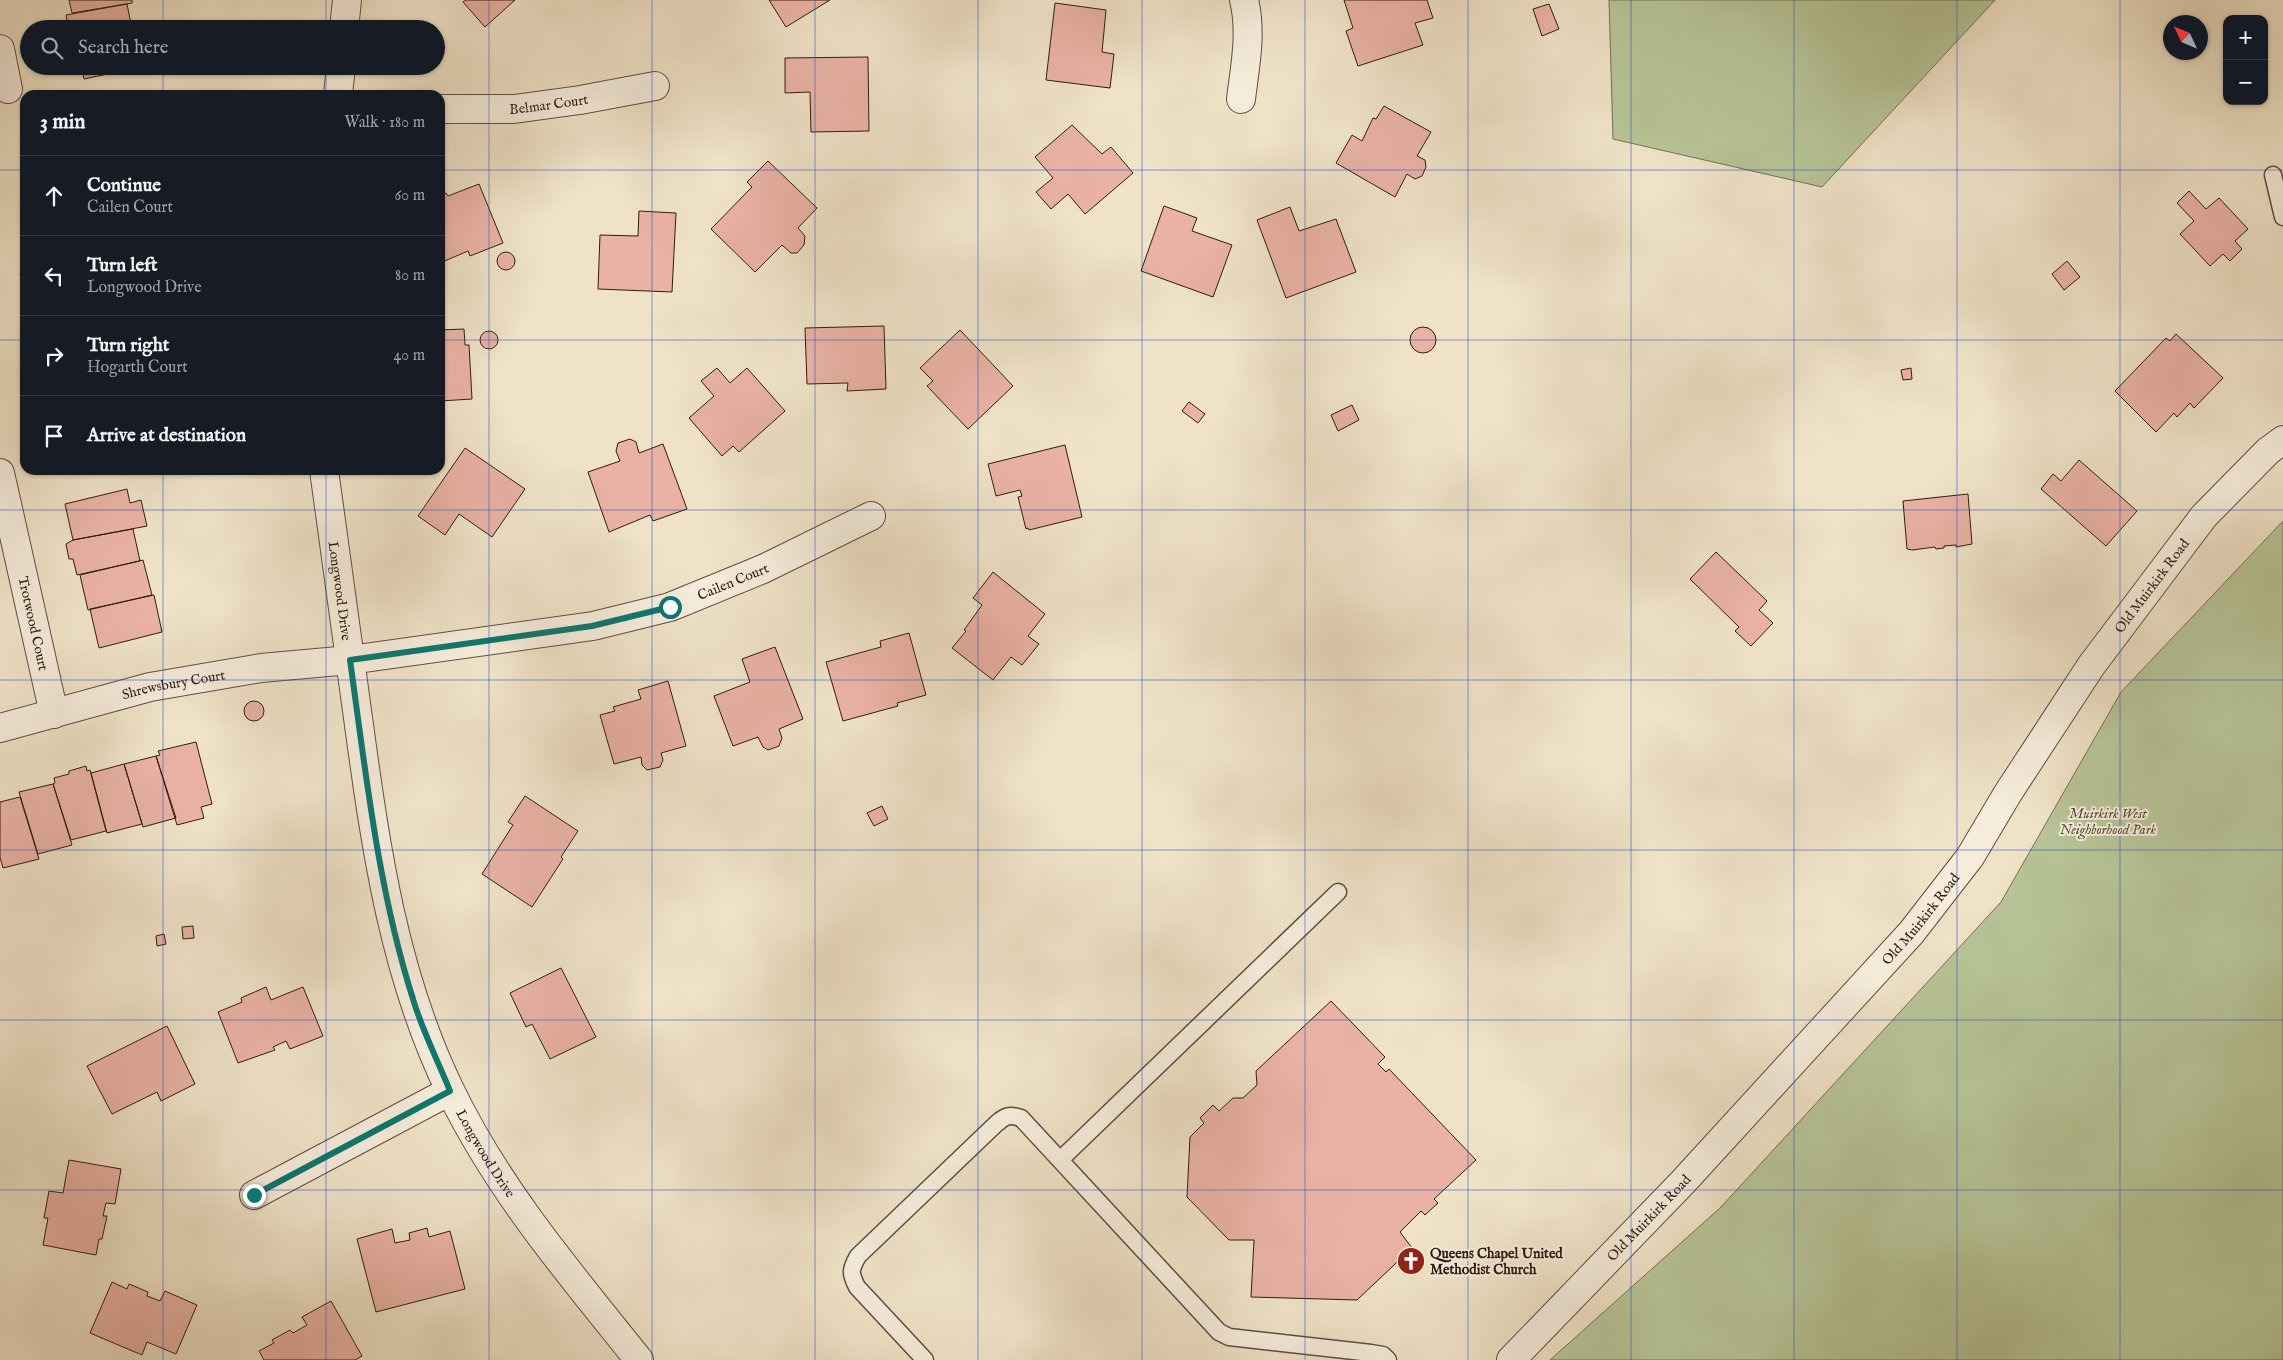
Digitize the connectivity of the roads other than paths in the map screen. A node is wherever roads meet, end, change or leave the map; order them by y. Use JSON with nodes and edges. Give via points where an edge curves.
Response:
{"nodes":[{"id":1,"x":347,"y":0,"type":"edge"},
{"id":2,"x":1244,"y":0,"type":"edge"},
{"id":3,"x":345,"y":20,"type":"edge"},
{"id":4,"x":0,"y":49,"type":"edge"},
{"id":5,"x":340,"y":75,"type":"edge"},
{"id":6,"x":656,"y":86,"type":"dead end"},
{"id":7,"x":8,"y":88,"type":"dead end"},
{"id":8,"x":339,"y":90,"type":"edge"},
{"id":9,"x":1241,"y":99,"type":"dead end"},
{"id":10,"x":445,"y":109,"type":"edge"},
{"id":11,"x":2273,"y":175,"type":"dead end"},
{"id":12,"x":2283,"y":216,"type":"edge"},
{"id":13,"x":2283,"y":440,"type":"edge"},
{"id":14,"x":0,"y":473,"type":"edge"},
{"id":15,"x":325,"y":475,"type":"edge"},
{"id":16,"x":871,"y":516,"type":"dead end"},
{"id":17,"x":350,"y":660,"type":"junction"},
{"id":18,"x":54,"y":714,"type":"junction"},
{"id":19,"x":0,"y":728,"type":"edge"},
{"id":20,"x":1338,"y":892,"type":"dead end"},
{"id":21,"x":450,"y":1091,"type":"junction"},
{"id":22,"x":1060,"y":1160,"type":"junction"},
{"id":23,"x":254,"y":1195,"type":"dead end"},
{"id":24,"x":1320,"y":1354,"type":"edge"},
{"id":25,"x":639,"y":1360,"type":"edge"},
{"id":26,"x":925,"y":1360,"type":"edge"},
{"id":27,"x":1388,"y":1360,"type":"edge"},
{"id":28,"x":1511,"y":1360,"type":"edge"}],
"edges":[{"from":1,"to":3,"type":"street"},
{"from":2,"to":9,"type":"street","via":[[1248,43]]},
{"from":4,"to":7,"type":"street"},
{"from":5,"to":8,"type":"street"},
{"from":6,"to":10,"type":"street","name":"Belmar Court","via":[[514,109]]},
{"from":11,"to":12,"type":"lane"},
{"from":13,"to":28,"type":"street","name":"Old Muirkirk Road","via":[[2204,516],[2091,666],[1970,857],[1911,933],[1683,1182]]},
{"from":14,"to":18,"type":"street","name":"Trotwood Court"},
{"from":15,"to":17,"type":"street","name":"Longwood Drive"},
{"from":16,"to":17,"type":"street","name":"Cailen Court","via":[[763,569],[670,607],[592,626]]},
{"from":17,"to":18,"type":"street","name":"Shrewsbury Court","via":[[261,668],[150,687]]},
{"from":17,"to":21,"type":"street","name":"Longwood Drive","via":[[374,832],[394,935],[413,1002]]},
{"from":18,"to":19,"type":"street","name":"Shrewsbury Court"},
{"from":20,"to":22,"type":"lane"},
{"from":21,"to":23,"type":"street"},
{"from":21,"to":25,"type":"street","name":"Longwood Drive","via":[[490,1160],[552,1253]]},
{"from":22,"to":24,"type":"lane","via":[[1219,1332],[1228,1337]]},
{"from":22,"to":26,"type":"lane","via":[[1021,1118],[1011,1114],[1004,1117],[858,1256],[851,1275],[857,1287]]},
{"from":24,"to":27,"type":"lane","via":[[1371,1353],[1383,1355]]}]}
